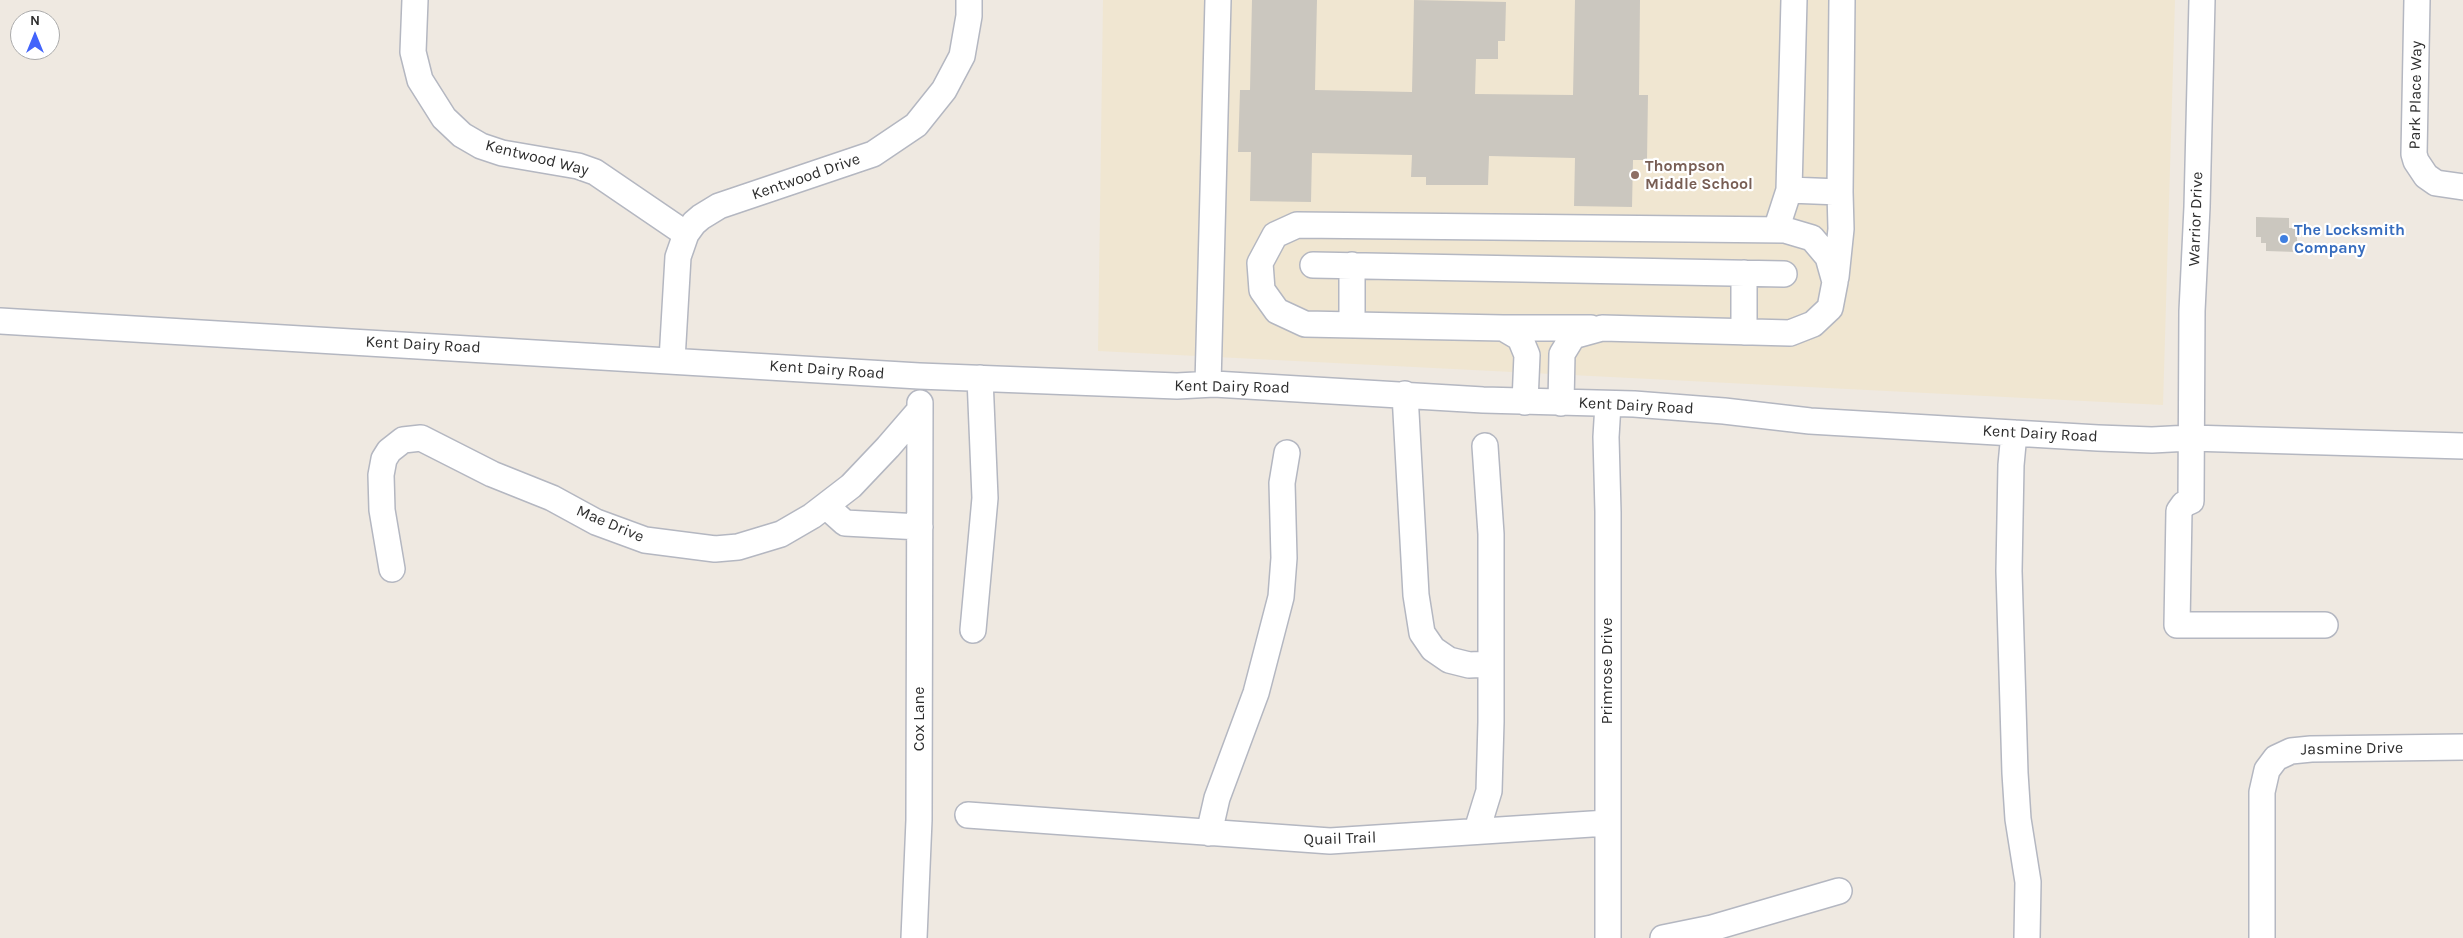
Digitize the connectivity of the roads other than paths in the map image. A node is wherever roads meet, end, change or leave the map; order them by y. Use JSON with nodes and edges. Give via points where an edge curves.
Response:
{"nodes":[{"id":1,"x":415,"y":0,"type":"edge"},
{"id":2,"x":969,"y":0,"type":"edge"},
{"id":3,"x":1218,"y":0,"type":"edge"},
{"id":4,"x":1794,"y":0,"type":"edge"},
{"id":5,"x":1842,"y":0,"type":"edge"},
{"id":6,"x":2202,"y":0,"type":"edge"},
{"id":7,"x":2417,"y":0,"type":"edge"},
{"id":8,"x":2463,"y":187,"type":"edge"},
{"id":9,"x":1789,"y":190,"type":"junction"},
{"id":10,"x":1840,"y":192,"type":"junction"},
{"id":11,"x":1776,"y":230,"type":"junction"},
{"id":12,"x":686,"y":234,"type":"junction"},
{"id":13,"x":1313,"y":265,"type":"dead end"},
{"id":14,"x":1352,"y":266,"type":"junction"},
{"id":15,"x":1744,"y":273,"type":"junction"},
{"id":16,"x":1784,"y":274,"type":"dead end"},
{"id":17,"x":1835,"y":282,"type":"junction"},
{"id":18,"x":0,"y":321,"type":"edge"},
{"id":19,"x":1352,"y":325,"type":"junction"},
{"id":20,"x":1503,"y":328,"type":"junction"},
{"id":21,"x":1602,"y":328,"type":"junction"},
{"id":22,"x":1744,"y":332,"type":"junction"},
{"id":23,"x":672,"y":360,"type":"junction"},
{"id":24,"x":919,"y":376,"type":"junction"},
{"id":25,"x":980,"y":378,"type":"junction"},
{"id":26,"x":1208,"y":384,"type":"junction"},
{"id":27,"x":1405,"y":394,"type":"junction"},
{"id":28,"x":1525,"y":402,"type":"junction"},
{"id":29,"x":1561,"y":403,"type":"junction"},
{"id":30,"x":1608,"y":404,"type":"junction"},
{"id":31,"x":920,"y":410,"type":"junction"},
{"id":32,"x":2014,"y":433,"type":"junction"},
{"id":33,"x":2190,"y":438,"type":"junction"},
{"id":34,"x":1485,"y":446,"type":"dead end"},
{"id":35,"x":2463,"y":446,"type":"edge"},
{"id":36,"x":1287,"y":453,"type":"dead end"},
{"id":37,"x":826,"y":506,"type":"junction"},
{"id":38,"x":920,"y":527,"type":"junction"},
{"id":39,"x":392,"y":568,"type":"dead end"},
{"id":40,"x":2325,"y":625,"type":"dead end"},
{"id":41,"x":974,"y":630,"type":"dead end"},
{"id":42,"x":1491,"y":664,"type":"junction"},
{"id":43,"x":2463,"y":747,"type":"edge"},
{"id":44,"x":968,"y":815,"type":"dead end"},
{"id":45,"x":1607,"y":823,"type":"junction"},
{"id":46,"x":1477,"y":830,"type":"junction"},
{"id":47,"x":1209,"y":833,"type":"junction"},
{"id":48,"x":1839,"y":891,"type":"dead end"},
{"id":49,"x":914,"y":938,"type":"edge"},
{"id":50,"x":1608,"y":938,"type":"edge"},
{"id":51,"x":1663,"y":938,"type":"edge"},
{"id":52,"x":2027,"y":938,"type":"edge"},
{"id":53,"x":2262,"y":938,"type":"edge"}],
"edges":[{"from":1,"to":12,"type":"street","name":"Kentwood Way","via":[[413,52],[420,80],[444,118],[462,135],[502,153],[595,172]]},
{"from":2,"to":12,"type":"street","name":"Kentwood Drive","via":[[962,56],[944,90],[916,125],[873,154],[720,206],[701,217]]},
{"from":3,"to":26,"type":"street"},
{"from":4,"to":9,"type":"street"},
{"from":5,"to":10,"type":"street"},
{"from":6,"to":33,"type":"street","name":"Warrior Drive"},
{"from":7,"to":8,"type":"street","name":"Park Place Way","via":[[2414,154],[2426,176],[2436,183]]},
{"from":9,"to":10,"type":"street"},
{"from":9,"to":11,"type":"street"},
{"from":10,"to":17,"type":"street","via":[[1841,229]]},
{"from":11,"to":17,"type":"street","via":[[1812,238],[1828,257]]},
{"from":11,"to":19,"type":"street","via":[[1297,225],[1275,235],[1260,263],[1262,290],[1277,311],[1305,324]]},
{"from":12,"to":23,"type":"street","name":"Kentwood Drive","via":[[678,257]]},
{"from":13,"to":14,"type":"street"},
{"from":14,"to":15,"type":"street"},
{"from":14,"to":19,"type":"street"},
{"from":15,"to":16,"type":"street"},
{"from":15,"to":22,"type":"street"},
{"from":17,"to":22,"type":"street","via":[[1830,308],[1813,324],[1790,334]]},
{"from":18,"to":23,"type":"street","name":"Kent Dairy Road"},
{"from":19,"to":20,"type":"street"},
{"from":20,"to":21,"type":"street"},
{"from":20,"to":28,"type":"street","via":[[1520,338],[1526,355]]},
{"from":21,"to":22,"type":"street"},
{"from":21,"to":29,"type":"street","via":[[1574,336],[1562,354]]},
{"from":23,"to":24,"type":"street","name":"Kent Dairy Road"},
{"from":24,"to":25,"type":"street","name":"Kent Dairy Road"},
{"from":24,"to":31,"type":"street","name":"Cox Lane"},
{"from":25,"to":26,"type":"street","name":"Kent Dairy Road","via":[[1177,386]]},
{"from":25,"to":41,"type":"street","via":[[985,498]]},
{"from":26,"to":27,"type":"street","name":"Kent Dairy Road"},
{"from":27,"to":28,"type":"street","name":"Kent Dairy Road"},
{"from":27,"to":42,"type":"street","via":[[1416,595],[1422,633],[1433,649],[1449,660],[1469,665]]},
{"from":28,"to":29,"type":"street","name":"Kent Dairy Road"},
{"from":29,"to":30,"type":"street","name":"Kent Dairy Road"},
{"from":30,"to":32,"type":"street","name":"Kent Dairy Road","via":[[1724,411],[1810,422]]},
{"from":30,"to":45,"type":"street","name":"Primrose Drive"},
{"from":31,"to":37,"type":"street","name":"Mae Drive","via":[[863,473]]},
{"from":31,"to":38,"type":"street","name":"Cox Lane"},
{"from":32,"to":33,"type":"street","name":"Kent Dairy Road","via":[[2152,440]]},
{"from":32,"to":52,"type":"street","via":[[2009,571],[2015,773],[2028,882]]},
{"from":33,"to":35,"type":"street","name":"Kent Dairy Road"},
{"from":33,"to":40,"type":"street","name":"Warrior Drive","via":[[2191,501],[2179,511],[2177,625]]},
{"from":34,"to":42,"type":"street","via":[[1491,534]]},
{"from":36,"to":47,"type":"street","via":[[1282,483],[1284,558],[1281,597],[1256,693],[1217,798]]},
{"from":37,"to":38,"type":"street","via":[[845,524]]},
{"from":37,"to":39,"type":"street","name":"Mae Drive","via":[[781,534],[738,547],[677,546],[645,540],[596,522],[552,498],[492,474],[421,438],[411,438],[395,444],[389,451],[381,476],[382,510]]},
{"from":38,"to":49,"type":"street","name":"Cox Lane","via":[[919,820]]},
{"from":42,"to":46,"type":"street","via":[[1489,791]]},
{"from":43,"to":53,"type":"street","name":"Jasmine Drive","via":[[2311,749],[2291,751],[2276,758],[2267,770],[2262,792]]},
{"from":44,"to":47,"type":"street","name":"Quail Trail"},
{"from":45,"to":46,"type":"street","name":"Quail Trail"},
{"from":45,"to":50,"type":"street","name":"Primrose Drive"},
{"from":46,"to":47,"type":"street","name":"Quail Trail","via":[[1330,841]]},
{"from":48,"to":51,"type":"street","via":[[1712,928]]}]}
